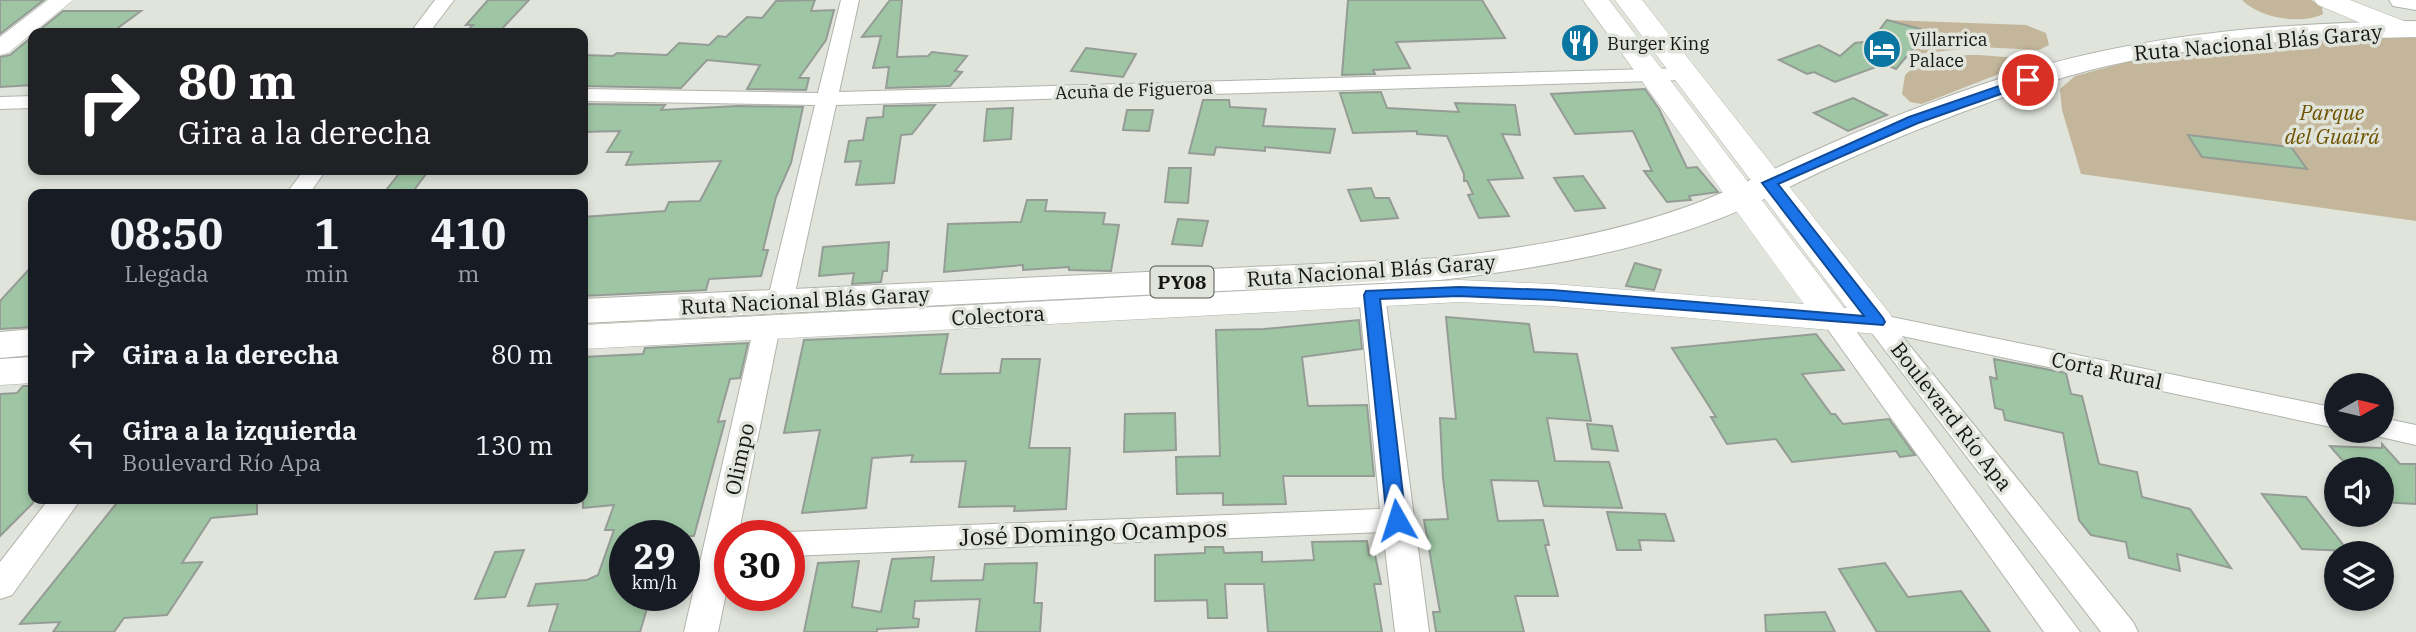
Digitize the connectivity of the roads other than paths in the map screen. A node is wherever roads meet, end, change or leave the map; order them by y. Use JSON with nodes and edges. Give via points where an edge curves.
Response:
{"nodes":[{"id":1,"x":62,"y":0,"type":"edge"},
{"id":2,"x":445,"y":0,"type":"edge"},
{"id":3,"x":850,"y":0,"type":"edge"},
{"id":4,"x":1597,"y":0,"type":"edge"},
{"id":5,"x":1628,"y":0,"type":"edge"},
{"id":6,"x":2375,"y":0,"type":"edge"},
{"id":7,"x":2403,"y":0,"type":"edge"},
{"id":8,"x":2338,"y":14,"type":"edge"},
{"id":9,"x":2410,"y":22,"type":"edge"},
{"id":10,"x":423,"y":28,"type":"edge"},
{"id":11,"x":0,"y":48,"type":"edge"},
{"id":12,"x":1685,"y":74,"type":"junction"},
{"id":13,"x":1652,"y":75,"type":"junction"},
{"id":14,"x":588,"y":95,"type":"edge"},
{"id":15,"x":827,"y":99,"type":"junction"},
{"id":16,"x":28,"y":102,"type":"edge"},
{"id":17,"x":0,"y":103,"type":"edge"},
{"id":18,"x":1756,"y":189,"type":"junction"},
{"id":19,"x":1372,"y":295,"type":"junction"},
{"id":20,"x":588,"y":311,"type":"edge"},
{"id":21,"x":773,"y":315,"type":"junction"},
{"id":22,"x":1832,"y":317,"type":"junction"},
{"id":23,"x":1877,"y":322,"type":"junction"},
{"id":24,"x":588,"y":336,"type":"edge"},
{"id":25,"x":28,"y":342,"type":"edge"},
{"id":26,"x":0,"y":345,"type":"edge"},
{"id":27,"x":28,"y":370,"type":"edge"},
{"id":28,"x":0,"y":372,"type":"edge"},
{"id":29,"x":2324,"y":415,"type":"edge"},
{"id":30,"x":2394,"y":430,"type":"edge"},
{"id":31,"x":2416,"y":435,"type":"edge"},
{"id":32,"x":62,"y":504,"type":"edge"},
{"id":33,"x":731,"y":520,"type":"edge"},
{"id":34,"x":1397,"y":520,"type":"junction"},
{"id":35,"x":805,"y":543,"type":"edge"},
{"id":36,"x":0,"y":586,"type":"edge"},
{"id":37,"x":714,"y":586,"type":"edge"},
{"id":38,"x":701,"y":632,"type":"edge"},
{"id":39,"x":1412,"y":632,"type":"edge"},
{"id":40,"x":2063,"y":632,"type":"edge"},
{"id":41,"x":2121,"y":632,"type":"edge"}],
"edges":[{"from":1,"to":11,"type":"street"},
{"from":2,"to":10,"type":"street"},
{"from":3,"to":15,"type":"street","name":"Olimpo"},
{"from":4,"to":13,"type":"main road","name":"Boulevard Río Apa"},
{"from":5,"to":12,"type":"main road","name":"Boulevard Río Apa"},
{"from":6,"to":9,"type":"main road"},
{"from":7,"to":9,"type":"highway"},
{"from":8,"to":9,"type":"highway","name":"Ruta Nacional Blás Garay","number":"PY08"},
{"from":8,"to":18,"type":"highway","name":"Ruta Nacional Blás Garay","number":"PY08","via":[[2079,65],[1914,120]]},
{"from":12,"to":13,"type":"street","name":"Acuña de Figueroa"},
{"from":12,"to":18,"type":"main road","name":"Boulevard Río Apa"},
{"from":13,"to":15,"type":"street","name":"Acuña de Figueroa"},
{"from":13,"to":18,"type":"main road","name":"Boulevard Río Apa"},
{"from":14,"to":15,"type":"street","name":"Acuña de Figueroa"},
{"from":15,"to":21,"type":"street","name":"Olimpo"},
{"from":16,"to":17,"type":"street"},
{"from":18,"to":21,"type":"highway","name":"Ruta Nacional Blás Garay","number":"PY08","via":[[1702,213],[1589,247],[1440,269]]},
{"from":18,"to":22,"type":"main road","name":"Boulevard Río Apa"},
{"from":18,"to":23,"type":"main road","name":"Boulevard Río Apa"},
{"from":19,"to":21,"type":"main road","name":"Colectora"},
{"from":19,"to":22,"type":"main road","name":"Colectora","via":[[1459,291],[1552,295]]},
{"from":19,"to":34,"type":"street"},
{"from":20,"to":21,"type":"highway","name":"Ruta Nacional Blás Garay","number":"PY08"},
{"from":21,"to":24,"type":"main road","name":"Colectora"},
{"from":21,"to":33,"type":"street","name":"Olimpo"},
{"from":22,"to":23,"type":"main road","name":"Colectora"},
{"from":22,"to":40,"type":"street","name":"Boulevard Río Apa"},
{"from":23,"to":29,"type":"street","name":"Corta Rural"},
{"from":23,"to":41,"type":"street","name":"Boulevard Río Apa"},
{"from":25,"to":26,"type":"highway"},
{"from":27,"to":28,"type":"main road"},
{"from":30,"to":31,"type":"street"},
{"from":32,"to":36,"type":"street"},
{"from":34,"to":35,"type":"street","name":"José Domingo Ocampos"},
{"from":34,"to":39,"type":"street"},
{"from":37,"to":38,"type":"street","name":"Olimpo"}]}
